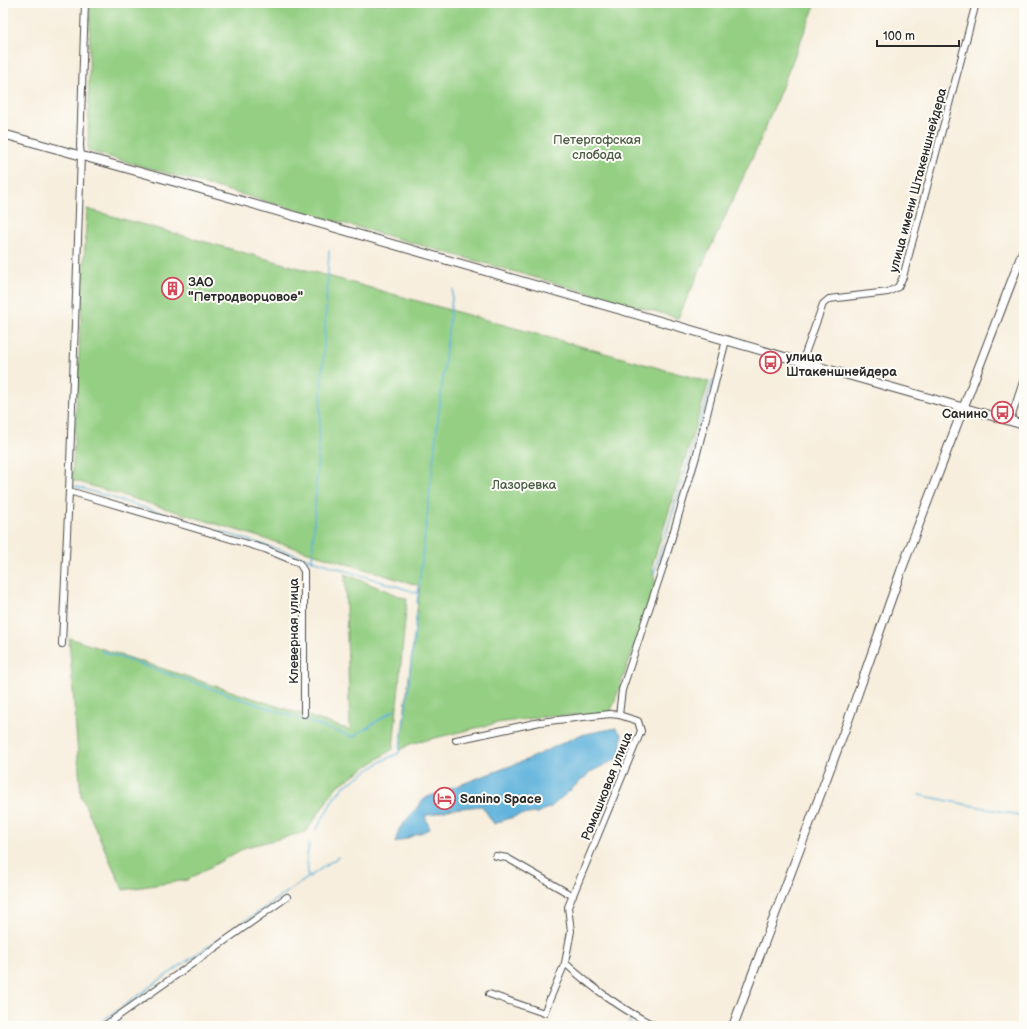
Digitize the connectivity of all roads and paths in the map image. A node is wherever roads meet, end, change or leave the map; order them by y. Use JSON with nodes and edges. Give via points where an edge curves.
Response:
{"nodes":[{"id":1,"x":85,"y":3,"type":"edge"},
{"id":2,"x":976,"y":3,"type":"edge"},
{"id":3,"x":3,"y":134,"type":"edge"},
{"id":4,"x":81,"y":155,"type":"junction"},
{"id":5,"x":1024,"y":249,"type":"edge"},
{"id":6,"x":726,"y":340,"type":"junction"},
{"id":7,"x":802,"y":362,"type":"junction"},
{"id":8,"x":1024,"y":379,"type":"edge"},
{"id":9,"x":964,"y":407,"type":"junction"},
{"id":10,"x":1010,"y":421,"type":"junction"},
{"id":11,"x":1024,"y":424,"type":"edge"},
{"id":12,"x":69,"y":491,"type":"junction"},
{"id":13,"x":62,"y":644,"type":"dead end"},
{"id":14,"x":304,"y":714,"type":"dead end"},
{"id":15,"x":619,"y":715,"type":"junction"},
{"id":16,"x":456,"y":740,"type":"dead end"},
{"id":17,"x":496,"y":856,"type":"dead end"},
{"id":18,"x":573,"y":896,"type":"junction"},
{"id":19,"x":287,"y":897,"type":"dead end"},
{"id":20,"x":564,"y":963,"type":"junction"},
{"id":21,"x":489,"y":994,"type":"dead end"},
{"id":22,"x":104,"y":1026,"type":"edge"},
{"id":23,"x":656,"y":1026,"type":"edge"},
{"id":24,"x":733,"y":1026,"type":"edge"}],
"edges":[{"from":1,"to":4,"type":"street"},
{"from":2,"to":7,"type":"street","name":"улица имени Штакеншнейдера","via":[[903,277],[898,287],[888,292],[829,299],[823,304]]},
{"from":3,"to":4,"type":"street"},
{"from":4,"to":6,"type":"street"},
{"from":4,"to":12,"type":"street"},
{"from":5,"to":9,"type":"street"},
{"from":6,"to":7,"type":"street"},
{"from":6,"to":15,"type":"street","via":[[696,457],[622,690]]},
{"from":7,"to":9,"type":"street"},
{"from":8,"to":10,"type":"street"},
{"from":9,"to":10,"type":"street"},
{"from":9,"to":24,"type":"street"},
{"from":10,"to":11,"type":"street"},
{"from":12,"to":13,"type":"street"},
{"from":12,"to":14,"type":"street","name":"Клеверная улица","via":[[265,549],[299,563],[304,570]]},
{"from":15,"to":16,"type":"street","name":"Ромашковая улица","via":[[540,722]]},
{"from":15,"to":18,"type":"street","name":"Ромашковая улица","via":[[638,721],[641,731]]},
{"from":17,"to":18,"type":"street","via":[[507,858]]},
{"from":18,"to":20,"type":"street","name":"Ромашковая улица","via":[[568,907],[570,931]]},
{"from":19,"to":22,"type":"street"},
{"from":20,"to":21,"type":"street","name":"Ромашковая улица","via":[[544,1013]]},
{"from":20,"to":23,"type":"street","via":[[637,1018]]}]}
